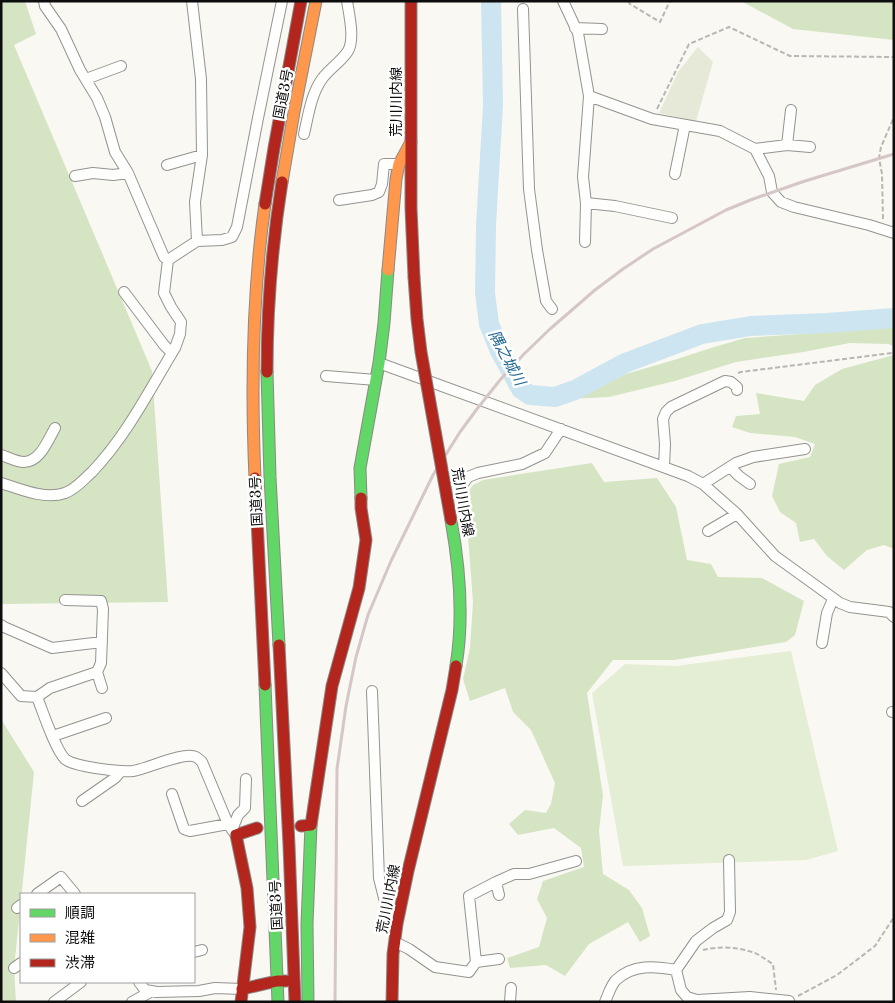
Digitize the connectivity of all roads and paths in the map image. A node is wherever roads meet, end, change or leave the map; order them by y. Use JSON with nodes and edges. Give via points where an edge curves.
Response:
{"nodes":[{"id":1,"x":44,"y":1,"type":"edge"},
{"id":2,"x":192,"y":1,"type":"edge"},
{"id":3,"x":282,"y":1,"type":"edge"},
{"id":4,"x":302,"y":1,"type":"edge"},
{"id":5,"x":316,"y":1,"type":"edge"},
{"id":6,"x":347,"y":1,"type":"edge"},
{"id":7,"x":411,"y":1,"type":"edge"},
{"id":8,"x":628,"y":1,"type":"edge"},
{"id":9,"x":670,"y":1,"type":"edge"},
{"id":10,"x":566,"y":2,"type":"edge"},
{"id":11,"x":524,"y":4,"type":"edge"},
{"id":12,"x":575,"y":28,"type":"junction"},
{"id":13,"x":602,"y":30,"type":"dead end"},
{"id":14,"x":121,"y":66,"type":"dead end"},
{"id":15,"x":894,"y":74,"type":"edge"},
{"id":16,"x":86,"y":79,"type":"junction"},
{"id":17,"x":589,"y":96,"type":"junction"},
{"id":18,"x":792,"y":110,"type":"dead end"},
{"id":19,"x":894,"y":117,"type":"edge"},
{"id":20,"x":652,"y":119,"type":"junction"},
{"id":21,"x":685,"y":125,"type":"junction"},
{"id":22,"x":304,"y":134,"type":"dead end"},
{"id":23,"x":411,"y":142,"type":"junction"},
{"id":24,"x":787,"y":146,"type":"junction"},
{"id":25,"x":810,"y":147,"type":"dead end"},
{"id":26,"x":755,"y":149,"type":"junction"},
{"id":27,"x":202,"y":155,"type":"junction"},
{"id":28,"x":399,"y":164,"type":"junction"},
{"id":29,"x":167,"y":165,"type":"dead end"},
{"id":30,"x":128,"y":173,"type":"junction"},
{"id":31,"x":674,"y":174,"type":"dead end"},
{"id":32,"x":75,"y":176,"type":"dead end"},
{"id":33,"x":339,"y":200,"type":"dead end"},
{"id":34,"x":586,"y":203,"type":"junction"},
{"id":35,"x":672,"y":218,"type":"dead end"},
{"id":36,"x":883,"y":229,"type":"junction"},
{"id":37,"x":894,"y":233,"type":"edge"},
{"id":38,"x":197,"y":241,"type":"junction"},
{"id":39,"x":585,"y":242,"type":"dead end"},
{"id":40,"x":168,"y":260,"type":"junction"},
{"id":41,"x":124,"y":292,"type":"dead end"},
{"id":42,"x":552,"y":309,"type":"dead end"},
{"id":43,"x":172,"y":353,"type":"junction"},
{"id":44,"x":892,"y":353,"type":"dead end"},
{"id":45,"x":379,"y":363,"type":"junction"},
{"id":46,"x":326,"y":376,"type":"dead end"},
{"id":47,"x":376,"y":380,"type":"junction"},
{"id":48,"x":725,"y":381,"type":"junction"},
{"id":49,"x":737,"y":390,"type":"dead end"},
{"id":50,"x":54,"y":428,"type":"dead end"},
{"id":51,"x":561,"y":429,"type":"junction"},
{"id":52,"x":805,"y":448,"type":"dead end"},
{"id":53,"x":1,"y":455,"type":"edge"},
{"id":54,"x":664,"y":467,"type":"junction"},
{"id":55,"x":730,"y":467,"type":"junction"},
{"id":56,"x":1,"y":483,"type":"edge"},
{"id":57,"x":463,"y":484,"type":"dead end"},
{"id":58,"x":703,"y":484,"type":"junction"},
{"id":59,"x":750,"y":484,"type":"dead end"},
{"id":60,"x":737,"y":514,"type":"junction"},
{"id":61,"x":708,"y":531,"type":"dead end"},
{"id":62,"x":834,"y":599,"type":"junction"},
{"id":63,"x":65,"y":600,"type":"dead end"},
{"id":64,"x":894,"y":617,"type":"edge"},
{"id":65,"x":1,"y":625,"type":"edge"},
{"id":66,"x":102,"y":642,"type":"junction"},
{"id":67,"x":822,"y":643,"type":"dead end"},
{"id":68,"x":97,"y":672,"type":"junction"},
{"id":69,"x":1,"y":673,"type":"edge"},
{"id":70,"x":102,"y":688,"type":"dead end"},
{"id":71,"x":372,"y":691,"type":"dead end"},
{"id":72,"x":37,"y":697,"type":"junction"},
{"id":73,"x":106,"y":718,"type":"dead end"},
{"id":74,"x":52,"y":736,"type":"junction"},
{"id":75,"x":121,"y":771,"type":"junction"},
{"id":76,"x":246,"y":779,"type":"dead end"},
{"id":77,"x":172,"y":794,"type":"dead end"},
{"id":78,"x":82,"y":801,"type":"dead end"},
{"id":79,"x":256,"y":828,"type":"dead end"},
{"id":80,"x":232,"y":830,"type":"junction"},
{"id":81,"x":729,"y":860,"type":"dead end"},
{"id":82,"x":576,"y":861,"type":"dead end"},
{"id":83,"x":496,"y":882,"type":"junction"},
{"id":84,"x":38,"y":893,"type":"edge"},
{"id":85,"x":74,"y":893,"type":"edge"},
{"id":86,"x":500,"y":895,"type":"dead end"},
{"id":87,"x":894,"y":918,"type":"edge"},
{"id":88,"x":397,"y":924,"type":"junction"},
{"id":89,"x":395,"y":942,"type":"junction"},
{"id":90,"x":686,"y":955,"type":"junction"},
{"id":91,"x":499,"y":959,"type":"dead end"},
{"id":92,"x":476,"y":962,"type":"junction"},
{"id":93,"x":676,"y":970,"type":"junction"},
{"id":94,"x":294,"y":980,"type":"junction"},
{"id":95,"x":277,"y":981,"type":"junction"},
{"id":96,"x":80,"y":983,"type":"edge"},
{"id":97,"x":140,"y":983,"type":"edge"},
{"id":98,"x":186,"y":986,"type":"edge"},
{"id":99,"x":511,"y":988,"type":"dead end"},
{"id":100,"x":242,"y":989,"type":"junction"},
{"id":101,"x":155,"y":995,"type":"edge"},
{"id":102,"x":778,"y":1000,"type":"junction"},
{"id":103,"x":789,"y":1001,"type":"edge"},
{"id":104,"x":54,"y":1002,"type":"edge"},
{"id":105,"x":132,"y":1002,"type":"edge"},
{"id":106,"x":241,"y":1002,"type":"edge"},
{"id":107,"x":278,"y":1002,"type":"edge"},
{"id":108,"x":295,"y":1002,"type":"edge"},
{"id":109,"x":308,"y":1002,"type":"edge"},
{"id":110,"x":392,"y":1002,"type":"edge"},
{"id":111,"x":510,"y":1002,"type":"edge"},
{"id":112,"x":605,"y":1002,"type":"edge"}],
"edges":[{"from":1,"to":16,"type":"street"},
{"from":2,"to":27,"type":"street","via":[[201,79]]},
{"from":3,"to":38,"type":"street","via":[[237,227],[232,237]]},
{"from":4,"to":95,"type":"main road","name":"国道3号","via":[[260,236],[252,363]]},
{"from":5,"to":94,"type":"main road","name":"国道3号","via":[[283,176],[269,309],[268,437]]},
{"from":6,"to":22,"type":"street","via":[[351,43],[348,51],[321,80]]},
{"from":7,"to":23,"type":"main road","name":"荒川川内線"},
{"from":8,"to":9,"type":"path","via":[[660,22]]},
{"from":10,"to":12,"type":"street"},
{"from":11,"to":42,"type":"street","via":[[529,188],[546,301]]},
{"from":12,"to":13,"type":"street"},
{"from":12,"to":17,"type":"street"},
{"from":14,"to":16,"type":"street"},
{"from":15,"to":20,"type":"path","via":[[894,57],[790,56],[729,27],[689,44]]},
{"from":16,"to":30,"type":"street","via":[[105,118],[115,152]]},
{"from":17,"to":20,"type":"street"},
{"from":17,"to":34,"type":"street","via":[[583,178]]},
{"from":18,"to":24,"type":"street"},
{"from":19,"to":36,"type":"path","via":[[879,158]]},
{"from":20,"to":21,"type":"street"},
{"from":21,"to":26,"type":"street","via":[[720,132]]},
{"from":21,"to":31,"type":"street"},
{"from":23,"to":28,"type":"main road"},
{"from":23,"to":88,"type":"main road","name":"荒川川内線","bridge":true,"via":[[417,320],[456,547],[460,633],[450,700]]},
{"from":24,"to":25,"type":"street"},
{"from":24,"to":26,"type":"street"},
{"from":26,"to":36,"type":"street","via":[[769,176],[772,192],[781,202]]},
{"from":27,"to":29,"type":"street"},
{"from":27,"to":38,"type":"street","via":[[195,202]]},
{"from":28,"to":33,"type":"street","via":[[384,164],[379,192]]},
{"from":28,"to":45,"type":"main road"},
{"from":30,"to":32,"type":"street","via":[[93,172]]},
{"from":30,"to":40,"type":"street"},
{"from":34,"to":35,"type":"street"},
{"from":34,"to":39,"type":"street"},
{"from":36,"to":37,"type":"street"},
{"from":38,"to":40,"type":"street"},
{"from":40,"to":43,"type":"street","via":[[164,293],[181,322]]},
{"from":41,"to":43,"type":"street"},
{"from":43,"to":56,"type":"street","via":[[124,434],[76,488],[64,494],[49,495]]},
{"from":44,"to":48,"type":"path","via":[[741,372]]},
{"from":45,"to":47,"type":"main road"},
{"from":45,"to":51,"type":"street"},
{"from":46,"to":47,"type":"street"},
{"from":47,"to":109,"type":"main road","via":[[360,468],[366,540],[359,588],[332,686],[306,826]]},
{"from":48,"to":49,"type":"street","via":[[737,386]]},
{"from":48,"to":54,"type":"street","via":[[666,412],[663,420]]},
{"from":50,"to":53,"type":"street","via":[[32,460],[23,462]]},
{"from":51,"to":54,"type":"street"},
{"from":51,"to":57,"type":"street","via":[[545,453],[522,464],[478,473],[468,477]]},
{"from":52,"to":55,"type":"street","via":[[753,457]]},
{"from":54,"to":58,"type":"street"},
{"from":55,"to":58,"type":"street"},
{"from":55,"to":59,"type":"street"},
{"from":58,"to":60,"type":"street"},
{"from":60,"to":61,"type":"street"},
{"from":60,"to":62,"type":"street","via":[[774,556]]},
{"from":62,"to":64,"type":"street","via":[[850,607],[888,612]]},
{"from":62,"to":67,"type":"street","via":[[827,613]]},
{"from":63,"to":66,"type":"street","via":[[101,601]]},
{"from":65,"to":66,"type":"street","via":[[52,648]]},
{"from":66,"to":68,"type":"street"},
{"from":68,"to":70,"type":"street"},
{"from":68,"to":72,"type":"street","via":[[50,688]]},
{"from":69,"to":72,"type":"street","via":[[21,696]]},
{"from":71,"to":88,"type":"street","via":[[379,878],[386,906]]},
{"from":72,"to":74,"type":"street"},
{"from":73,"to":74,"type":"street"},
{"from":74,"to":75,"type":"street","via":[[66,761],[84,767]]},
{"from":75,"to":78,"type":"street"},
{"from":75,"to":80,"type":"street","via":[[134,771],[195,756],[202,762]]},
{"from":76,"to":80,"type":"street","via":[[245,808]]},
{"from":77,"to":80,"type":"street","via":[[184,830]]},
{"from":79,"to":80,"type":"main road"},
{"from":80,"to":100,"type":"main road","via":[[247,888],[250,927]]},
{"from":81,"to":90,"type":"street","via":[[730,912],[727,920],[696,941]]},
{"from":82,"to":83,"type":"street","via":[[529,874],[514,874]]},
{"from":83,"to":86,"type":"street"},
{"from":83,"to":92,"type":"street","via":[[470,896]]},
{"from":84,"to":85,"type":"street","via":[[61,877]]},
{"from":87,"to":103,"type":"path","via":[[875,946],[837,975]]},
{"from":88,"to":89,"type":"main road","name":"荒川川内線"},
{"from":89,"to":92,"type":"street","via":[[435,967],[469,972]]},
{"from":89,"to":110,"type":"main road","name":"荒川川内線"},
{"from":90,"to":93,"type":"street"},
{"from":90,"to":102,"type":"path","via":[[710,948],[752,952],[773,964]]},
{"from":91,"to":92,"type":"street"},
{"from":93,"to":102,"type":"street","via":[[682,990],[697,1000],[750,997]]},
{"from":93,"to":112,"type":"street","via":[[643,967],[626,973],[614,981]]},
{"from":94,"to":95,"type":"main road"},
{"from":94,"to":108,"type":"main road","name":"国道3号"},
{"from":95,"to":100,"type":"main road"},
{"from":95,"to":107,"type":"main road","name":"国道3号"},
{"from":96,"to":104,"type":"street"},
{"from":97,"to":101,"type":"street"},
{"from":98,"to":100,"type":"street","via":[[199,991]]},
{"from":98,"to":101,"type":"street"},
{"from":99,"to":111,"type":"street"},
{"from":100,"to":106,"type":"main road"},
{"from":101,"to":105,"type":"street"},
{"from":102,"to":103,"type":"street"}]}
